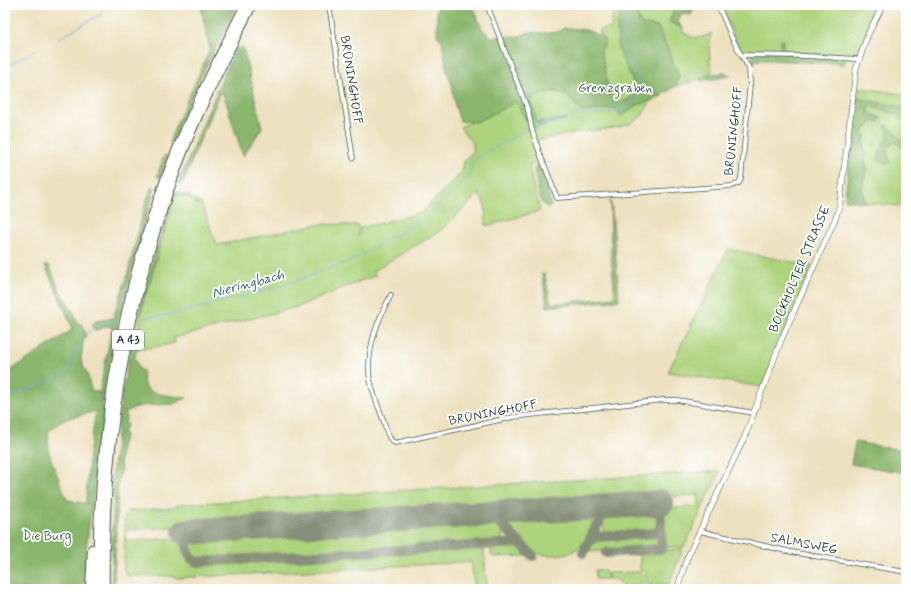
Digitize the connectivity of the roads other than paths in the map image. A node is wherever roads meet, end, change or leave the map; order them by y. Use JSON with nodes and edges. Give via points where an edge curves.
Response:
{"nodes":[{"id":1,"x":241,"y":5,"type":"edge"},
{"id":2,"x":245,"y":5,"type":"edge"},
{"id":3,"x":252,"y":5,"type":"edge"},
{"id":4,"x":259,"y":5,"type":"edge"},
{"id":5,"x":329,"y":5,"type":"edge"},
{"id":6,"x":487,"y":5,"type":"edge"},
{"id":7,"x":718,"y":5,"type":"edge"},
{"id":8,"x":883,"y":5,"type":"edge"},
{"id":9,"x":240,"y":22,"type":"junction"},
{"id":10,"x":741,"y":55,"type":"junction"},
{"id":11,"x":858,"y":59,"type":"junction"},
{"id":12,"x":353,"y":158,"type":"dead end"},
{"id":13,"x":391,"y":295,"type":"dead end"},
{"id":14,"x":754,"y":413,"type":"junction"},
{"id":15,"x":99,"y":511,"type":"junction"},
{"id":16,"x":700,"y":531,"type":"junction"},
{"id":17,"x":906,"y":572,"type":"edge"},
{"id":18,"x":90,"y":589,"type":"edge"},
{"id":19,"x":97,"y":589,"type":"edge"},
{"id":20,"x":105,"y":589,"type":"edge"},
{"id":21,"x":677,"y":589,"type":"edge"}],
"edges":[{"from":1,"to":9,"type":"highway"},
{"from":2,"to":9,"type":"highway","number":"A 43"},
{"from":3,"to":9,"type":"highway","number":"A 43"},
{"from":4,"to":9,"type":"highway"},
{"from":5,"to":12,"type":"street","name":"BRÜNINGHOFF"},
{"from":6,"to":10,"type":"street","name":"BRÜNINGHOFF","via":[[528,110],[532,130],[557,198],[732,186],[739,183],[750,83],[749,68]]},
{"from":7,"to":10,"type":"street"},
{"from":8,"to":11,"type":"street","name":"BOCKHOLTER STRASSE"},
{"from":9,"to":15,"type":"highway","number":"A 43","via":[[207,81],[176,150],[144,246],[123,324],[113,379]]},
{"from":9,"to":20,"type":"highway","number":"A 43","via":[[174,177],[134,309],[120,380],[109,468]]},
{"from":10,"to":11,"type":"street"},
{"from":11,"to":14,"type":"street","name":"BOCKHOLTER STRASSE","via":[[839,209],[782,338]]},
{"from":13,"to":14,"type":"street","name":"BRÜNINGHOFF","via":[[381,313],[371,346],[368,369],[378,405],[393,443],[520,416],[663,400]]},
{"from":14,"to":16,"type":"street","name":"BOCKHOLTER STRASSE"},
{"from":15,"to":18,"type":"highway","via":[[94,531]]},
{"from":15,"to":19,"type":"highway","number":"A 43"},
{"from":16,"to":17,"type":"street","name":"SALMSWEG","via":[[791,552]]},
{"from":16,"to":21,"type":"street","name":"BOCKHOLTER STRASSE","via":[[687,558]]}]}
